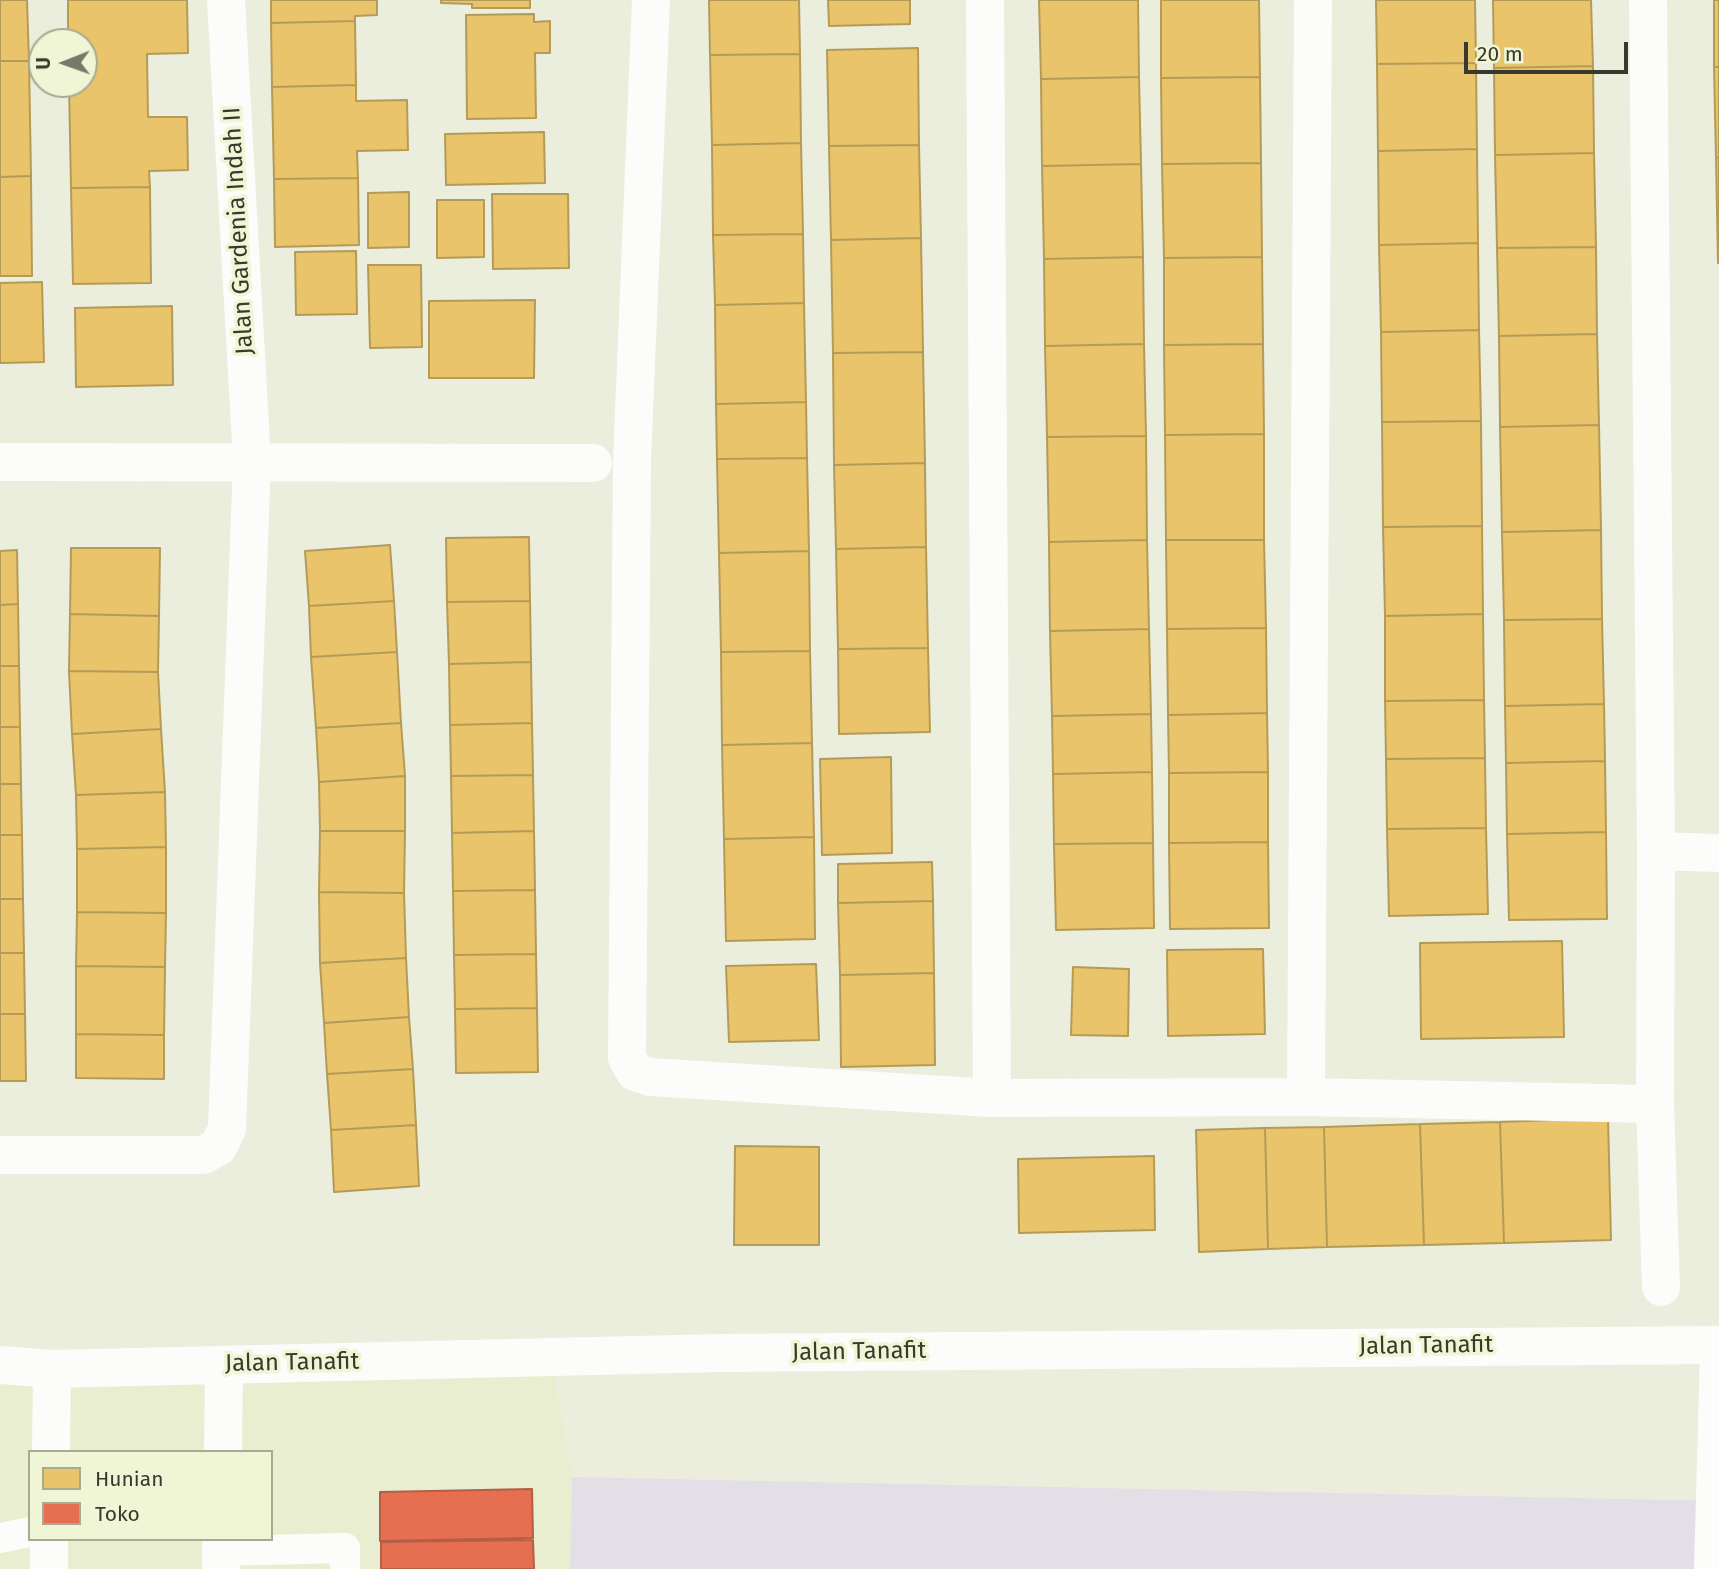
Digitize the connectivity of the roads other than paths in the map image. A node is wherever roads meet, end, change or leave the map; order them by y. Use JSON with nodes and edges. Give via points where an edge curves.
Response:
{"nodes":[{"id":1,"x":226,"y":0,"type":"edge"},
{"id":2,"x":651,"y":0,"type":"edge"},
{"id":3,"x":985,"y":0,"type":"edge"},
{"id":4,"x":1313,"y":0,"type":"edge"},
{"id":5,"x":1648,"y":0,"type":"edge"},
{"id":6,"x":0,"y":462,"type":"edge"},
{"id":7,"x":252,"y":462,"type":"junction"},
{"id":8,"x":593,"y":463,"type":"dead end"},
{"id":9,"x":1656,"y":851,"type":"junction"},
{"id":10,"x":1719,"y":853,"type":"edge"},
{"id":11,"x":1306,"y":1097,"type":"junction"},
{"id":12,"x":992,"y":1098,"type":"junction"},
{"id":13,"x":1655,"y":1104,"type":"junction"},
{"id":14,"x":0,"y":1155,"type":"edge"},
{"id":15,"x":1661,"y":1287,"type":"dead end"},
{"id":16,"x":1719,"y":1347,"type":"edge"},
{"id":17,"x":0,"y":1365,"type":"edge"},
{"id":18,"x":224,"y":1365,"type":"junction"},
{"id":19,"x":52,"y":1368,"type":"junction"},
{"id":20,"x":51,"y":1450,"type":"edge"},
{"id":21,"x":223,"y":1450,"type":"edge"},
{"id":22,"x":28,"y":1532,"type":"edge"},
{"id":23,"x":0,"y":1538,"type":"edge"},
{"id":24,"x":49,"y":1541,"type":"edge"},
{"id":25,"x":221,"y":1553,"type":"edge"},
{"id":26,"x":49,"y":1569,"type":"edge"},
{"id":27,"x":345,"y":1569,"type":"edge"},
{"id":28,"x":1713,"y":1569,"type":"edge"}],
"edges":[{"from":1,"to":7,"type":"street","name":"Jalan Gardenia Indah II"},
{"from":2,"to":12,"type":"street","via":[[632,461],[627,1058],[635,1072],[650,1077]]},
{"from":3,"to":12,"type":"street"},
{"from":4,"to":11,"type":"street"},
{"from":5,"to":9,"type":"street"},
{"from":6,"to":7,"type":"street"},
{"from":7,"to":8,"type":"street"},
{"from":7,"to":14,"type":"street","name":"Jalan Gardenia Indah II","via":[[227,1129],[218,1147],[203,1156]]},
{"from":9,"to":10,"type":"street"},
{"from":9,"to":13,"type":"street"},
{"from":11,"to":12,"type":"street"},
{"from":11,"to":13,"type":"street"},
{"from":13,"to":15,"type":"street"},
{"from":16,"to":18,"type":"street","name":"Jalan Tanafit","via":[[706,1353]]},
{"from":16,"to":28,"type":"street"},
{"from":17,"to":19,"type":"street","name":"Jalan Tanafit"},
{"from":18,"to":19,"type":"street","name":"Jalan Tanafit"},
{"from":18,"to":21,"type":"street"},
{"from":19,"to":20,"type":"street"},
{"from":22,"to":23,"type":"lane"},
{"from":24,"to":26,"type":"street"},
{"from":25,"to":27,"type":"lane","via":[[345,1548]]}]}
